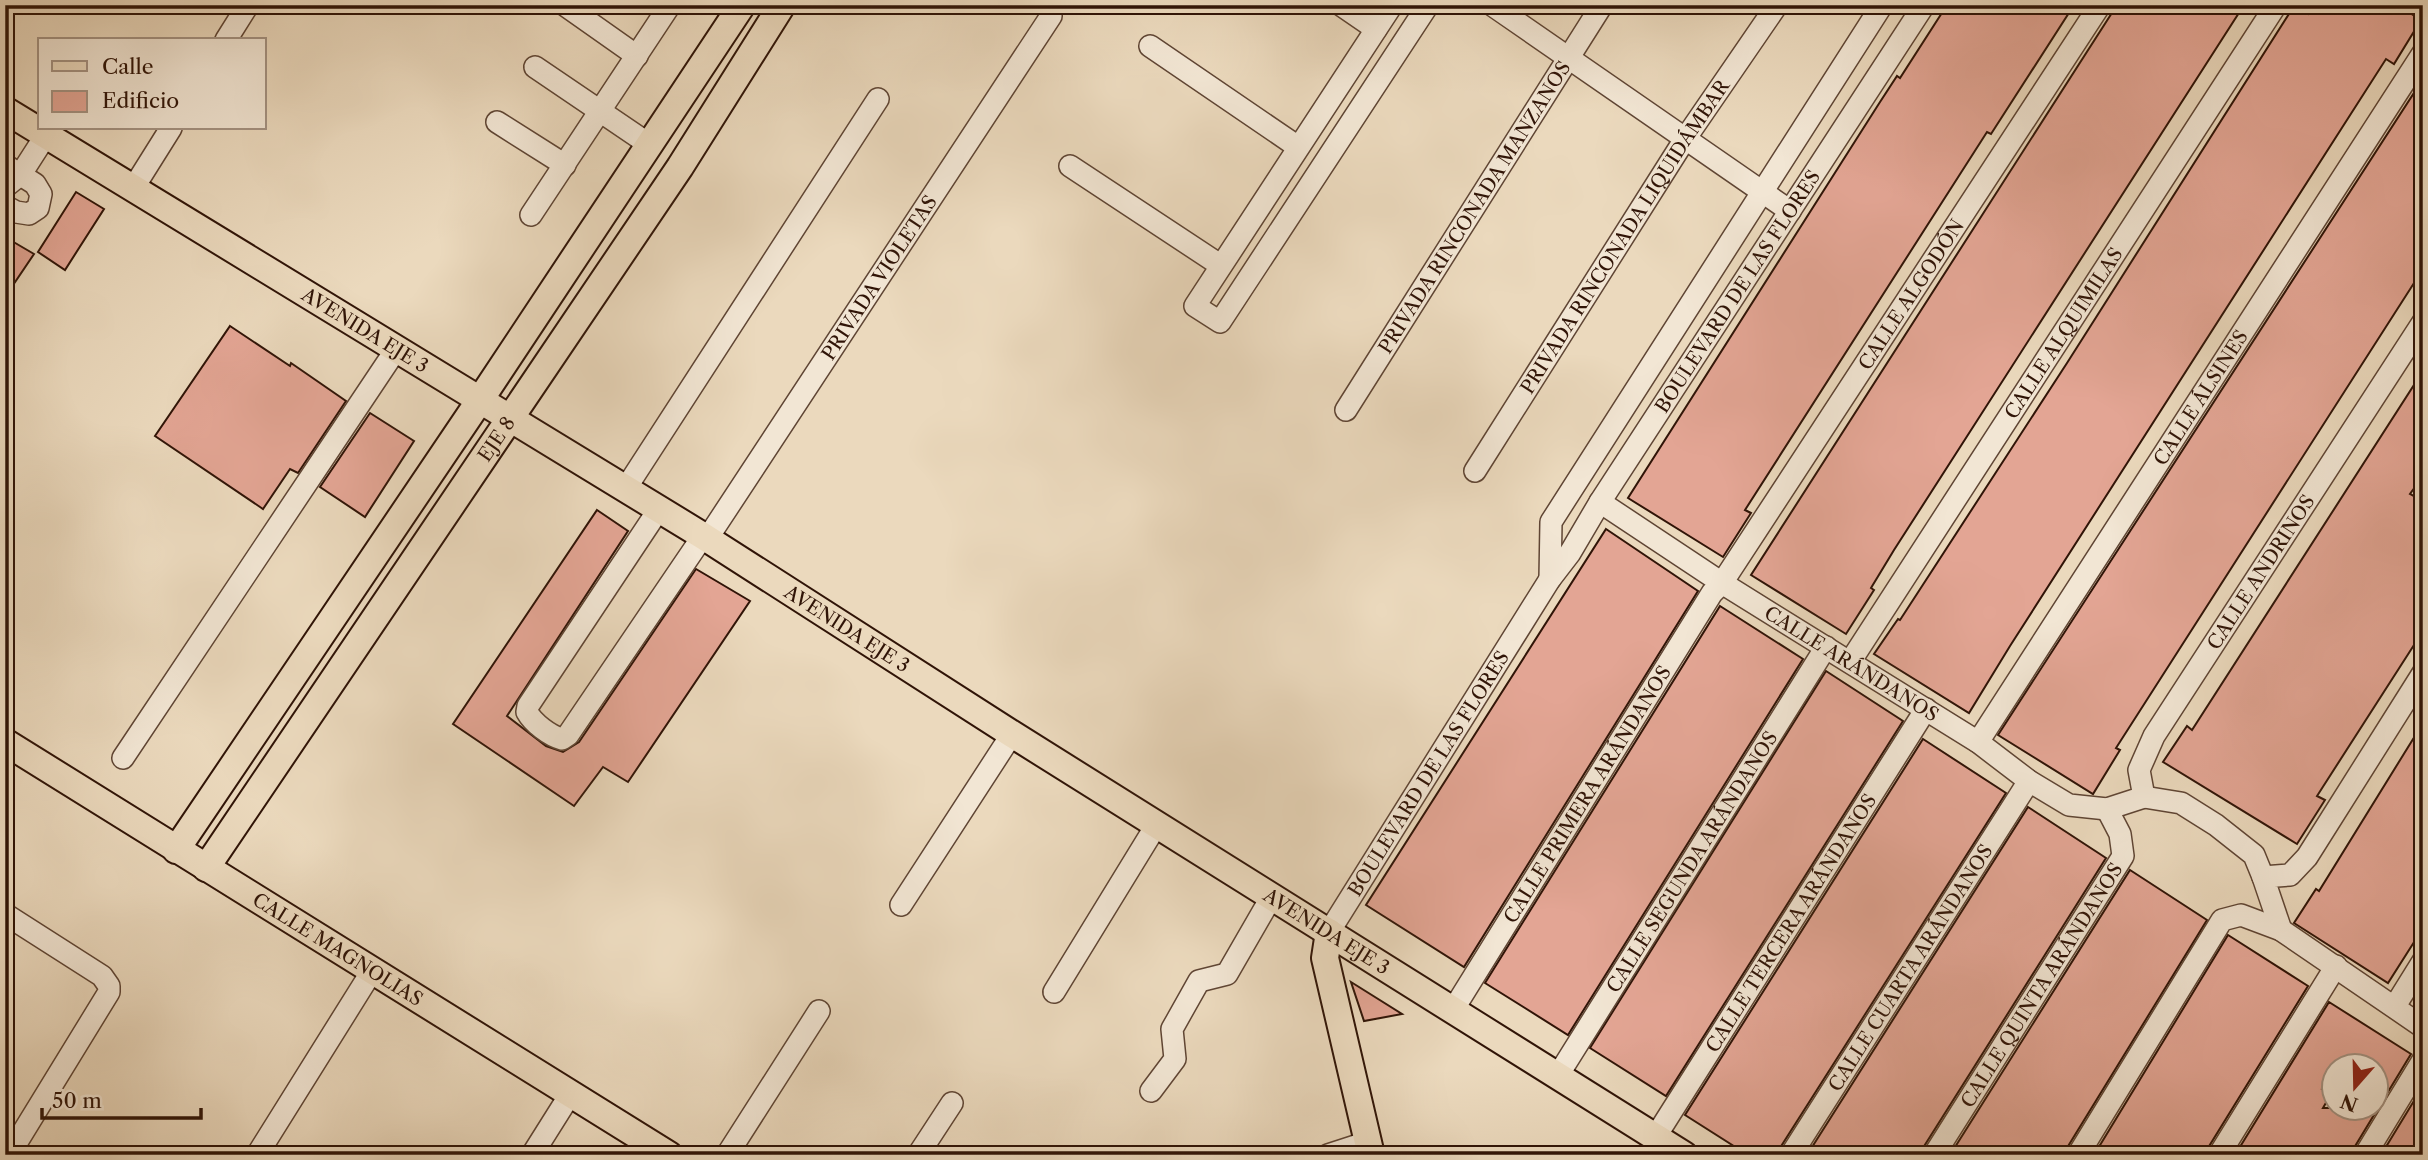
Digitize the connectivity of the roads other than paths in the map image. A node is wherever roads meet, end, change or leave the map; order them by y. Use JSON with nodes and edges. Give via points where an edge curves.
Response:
{"nodes":[{"id":1,"x":248,"y":5,"type":"edge"},
{"id":2,"x":670,"y":5,"type":"edge"},
{"id":3,"x":742,"y":5,"type":"edge"},
{"id":4,"x":782,"y":5,"type":"edge"},
{"id":5,"x":1341,"y":5,"type":"edge"},
{"id":6,"x":1392,"y":5,"type":"edge"},
{"id":7,"x":1428,"y":5,"type":"edge"},
{"id":8,"x":1492,"y":5,"type":"edge"},
{"id":9,"x":1602,"y":5,"type":"edge"},
{"id":10,"x":1777,"y":5,"type":"edge"},
{"id":11,"x":1882,"y":5,"type":"edge"},
{"id":12,"x":1924,"y":5,"type":"edge"},
{"id":13,"x":2100,"y":5,"type":"edge"},
{"id":14,"x":2276,"y":5,"type":"edge"},
{"id":15,"x":566,"y":6,"type":"edge"},
{"id":16,"x":1051,"y":16,"type":"dead end"},
{"id":17,"x":1376,"y":29,"type":"junction"},
{"id":18,"x":227,"y":38,"type":"edge"},
{"id":19,"x":1150,"y":46,"type":"dead end"},
{"id":20,"x":2423,"y":53,"type":"edge"},
{"id":21,"x":637,"y":56,"type":"junction"},
{"id":22,"x":1569,"y":58,"type":"junction"},
{"id":23,"x":535,"y":67,"type":"dead end"},
{"id":24,"x":878,"y":99,"type":"dead end"},
{"id":25,"x":5,"y":110,"type":"edge"},
{"id":26,"x":601,"y":111,"type":"junction"},
{"id":27,"x":497,"y":122,"type":"dead end"},
{"id":28,"x":170,"y":130,"type":"edge"},
{"id":29,"x":46,"y":135,"type":"junction"},
{"id":30,"x":1685,"y":139,"type":"junction"},
{"id":31,"x":650,"y":145,"type":"junction"},
{"id":32,"x":1298,"y":147,"type":"junction"},
{"id":33,"x":565,"y":165,"type":"junction"},
{"id":34,"x":1070,"y":166,"type":"dead end"},
{"id":35,"x":10,"y":176,"type":"edge"},
{"id":36,"x":134,"y":187,"type":"junction"},
{"id":37,"x":1763,"y":194,"type":"junction"},
{"id":38,"x":5,"y":206,"type":"edge"},
{"id":39,"x":1790,"y":211,"type":"junction"},
{"id":40,"x":531,"y":215,"type":"dead end"},
{"id":41,"x":1220,"y":265,"type":"junction"},
{"id":42,"x":2423,"y":322,"type":"edge"},
{"id":43,"x":397,"y":348,"type":"junction"},
{"id":44,"x":480,"y":400,"type":"junction"},
{"id":45,"x":1346,"y":410,"type":"dead end"},
{"id":46,"x":509,"y":418,"type":"junction"},
{"id":47,"x":1475,"y":471,"type":"dead end"},
{"id":48,"x":626,"y":488,"type":"junction"},
{"id":49,"x":1600,"y":502,"type":"junction"},
{"id":50,"x":659,"y":509,"type":"junction"},
{"id":51,"x":705,"y":538,"type":"junction"},
{"id":52,"x":1550,"y":579,"type":"junction"},
{"id":53,"x":1722,"y":583,"type":"junction"},
{"id":54,"x":1826,"y":647,"type":"junction"},
{"id":55,"x":1850,"y":663,"type":"junction"},
{"id":56,"x":2423,"y":673,"type":"edge"},
{"id":57,"x":1926,"y":709,"type":"junction"},
{"id":58,"x":1012,"y":734,"type":"junction"},
{"id":59,"x":5,"y":742,"type":"edge"},
{"id":60,"x":1978,"y":742,"type":"junction"},
{"id":61,"x":123,"y":758,"type":"dead end"},
{"id":62,"x":2029,"y":781,"type":"junction"},
{"id":63,"x":2144,"y":797,"type":"junction"},
{"id":64,"x":2108,"y":809,"type":"junction"},
{"id":65,"x":1157,"y":824,"type":"junction"},
{"id":66,"x":176,"y":850,"type":"junction"},
{"id":67,"x":206,"y":868,"type":"junction"},
{"id":68,"x":2263,"y":877,"type":"junction"},
{"id":69,"x":1272,"y":896,"type":"junction"},
{"id":70,"x":901,"y":905,"type":"dead end"},
{"id":71,"x":5,"y":914,"type":"edge"},
{"id":72,"x":2281,"y":930,"type":"junction"},
{"id":73,"x":1329,"y":932,"type":"junction"},
{"id":74,"x":2423,"y":961,"type":"edge"},
{"id":75,"x":2336,"y":966,"type":"junction"},
{"id":76,"x":372,"y":971,"type":"junction"},
{"id":77,"x":1054,"y":992,"type":"dead end"},
{"id":78,"x":2395,"y":1006,"type":"junction"},
{"id":79,"x":1453,"y":1010,"type":"junction"},
{"id":80,"x":819,"y":1011,"type":"dead end"},
{"id":81,"x":2423,"y":1027,"type":"edge"},
{"id":82,"x":2423,"y":1060,"type":"edge"},
{"id":83,"x":1557,"y":1077,"type":"junction"},
{"id":84,"x":1151,"y":1091,"type":"dead end"},
{"id":85,"x":571,"y":1093,"type":"junction"},
{"id":86,"x":952,"y":1103,"type":"dead end"},
{"id":87,"x":1656,"y":1136,"type":"junction"},
{"id":88,"x":1370,"y":1148,"type":"edge"},
{"id":89,"x":9,"y":1155,"type":"edge"},
{"id":90,"x":257,"y":1155,"type":"edge"},
{"id":91,"x":532,"y":1155,"type":"edge"},
{"id":92,"x":669,"y":1155,"type":"edge"},
{"id":93,"x":727,"y":1155,"type":"edge"},
{"id":94,"x":918,"y":1155,"type":"edge"},
{"id":95,"x":1328,"y":1155,"type":"edge"},
{"id":96,"x":1684,"y":1155,"type":"edge"},
{"id":97,"x":1791,"y":1155,"type":"edge"},
{"id":98,"x":1934,"y":1155,"type":"edge"},
{"id":99,"x":2078,"y":1155,"type":"edge"},
{"id":100,"x":2219,"y":1155,"type":"edge"},
{"id":101,"x":2365,"y":1155,"type":"edge"}],
"edges":[{"from":1,"to":18,"type":"street"},
{"from":2,"to":21,"type":"street"},
{"from":3,"to":31,"type":"main road","name":"EJE 8"},
{"from":4,"to":46,"type":"main road","name":"EJE 8","via":[[680,167]]},
{"from":5,"to":17,"type":"street"},
{"from":6,"to":17,"type":"street"},
{"from":7,"to":41,"type":"street","via":[[1220,322],[1195,306]]},
{"from":8,"to":22,"type":"street"},
{"from":9,"to":22,"type":"street","name":"PRIVADA RINCONADA MANZANOS"},
{"from":10,"to":30,"type":"street","name":"PRIVADA RINCONADA LIQUIDÁMBAR"},
{"from":11,"to":37,"type":"street","name":"BOULEVARD DE LAS FLORES"},
{"from":12,"to":39,"type":"street","name":"BOULEVARD DE LAS FLORES"},
{"from":13,"to":53,"type":"street","name":"CALLE ALGODÓN"},
{"from":14,"to":55,"type":"street","name":"CALLE ALQUIMILAS"},
{"from":15,"to":21,"type":"street"},
{"from":16,"to":51,"type":"street","name":"PRIVADA VIOLETAS"},
{"from":17,"to":32,"type":"street"},
{"from":19,"to":32,"type":"street"},
{"from":20,"to":60,"type":"street","name":"CALLE ÁLSINES"},
{"from":21,"to":26,"type":"street"},
{"from":22,"to":30,"type":"street"},
{"from":22,"to":45,"type":"street","name":"PRIVADA RINCONADA MANZANOS"},
{"from":23,"to":26,"type":"street"},
{"from":24,"to":48,"type":"street"},
{"from":25,"to":29,"type":"main road","name":"AVENIDA EJE 3"},
{"from":26,"to":31,"type":"street"},
{"from":26,"to":33,"type":"street"},
{"from":27,"to":33,"type":"street"},
{"from":28,"to":36,"type":"street"},
{"from":29,"to":35,"type":"street"},
{"from":29,"to":36,"type":"main road","name":"AVENIDA EJE 3"},
{"from":30,"to":37,"type":"street"},
{"from":30,"to":47,"type":"street","name":"PRIVADA RINCONADA LIQUIDÁMBAR"},
{"from":31,"to":44,"type":"main road","name":"EJE 8"},
{"from":32,"to":41,"type":"street"},
{"from":33,"to":40,"type":"street"},
{"from":34,"to":41,"type":"street"},
{"from":35,"to":38,"type":"street","via":[[39,189],[41,200],[29,214]]},
{"from":36,"to":43,"type":"main road","name":"AVENIDA EJE 3"},
{"from":37,"to":39,"type":"street"},
{"from":37,"to":52,"type":"street","name":"BOULEVARD DE LAS FLORES","via":[[1552,522]]},
{"from":39,"to":49,"type":"street","name":"BOULEVARD DE LAS FLORES"},
{"from":42,"to":63,"type":"street","name":"CALLE ANDRINOS","via":[[2154,736],[2139,770]]},
{"from":43,"to":44,"type":"main road","name":"AVENIDA EJE 3"},
{"from":43,"to":61,"type":"street"},
{"from":44,"to":46,"type":"main road","name":"AVENIDA EJE 3"},
{"from":44,"to":66,"type":"main road","name":"EJE 8"},
{"from":46,"to":48,"type":"main road","name":"AVENIDA EJE 3"},
{"from":46,"to":67,"type":"main road","name":"EJE 8"},
{"from":48,"to":50,"type":"main road","name":"AVENIDA EJE 3"},
{"from":49,"to":52,"type":"street","name":"BOULEVARD DE LAS FLORES"},
{"from":49,"to":53,"type":"street","name":"CALLE ARÁNDANOS"},
{"from":50,"to":51,"type":"main road","name":"AVENIDA EJE 3"},
{"from":50,"to":51,"type":"street","name":"PRIVADA VIOLETAS","via":[[528,706],[530,718],[555,737],[568,735]]},
{"from":51,"to":58,"type":"main road","name":"AVENIDA EJE 3"},
{"from":52,"to":73,"type":"street","name":"BOULEVARD DE LAS FLORES"},
{"from":53,"to":54,"type":"street","name":"CALLE ARÁNDANOS"},
{"from":53,"to":79,"type":"street","name":"CALLE PRIMERA ARÁNDANOS"},
{"from":54,"to":55,"type":"street","name":"CALLE ARÁNDANOS"},
{"from":54,"to":83,"type":"street","name":"CALLE SEGUNDA ARÁNDANOS"},
{"from":55,"to":57,"type":"street","name":"CALLE ARÁNDANOS"},
{"from":56,"to":68,"type":"street","via":[[2307,857],[2290,875]]},
{"from":57,"to":60,"type":"street","name":"CALLE ARÁNDANOS"},
{"from":57,"to":87,"type":"street","name":"CALLE TERCERA ARÁNDANOS"},
{"from":58,"to":65,"type":"main road","name":"AVENIDA EJE 3"},
{"from":58,"to":70,"type":"street"},
{"from":59,"to":66,"type":"main road","name":"CALLE MAGNOLIAS"},
{"from":60,"to":62,"type":"street","name":"CALLE ARÁNDANOS"},
{"from":62,"to":64,"type":"street","name":"CALLE ARÁNDANOS","via":[[2069,804]]},
{"from":62,"to":97,"type":"street","name":"CALLE CUARTA ARÁNDANOS"},
{"from":63,"to":64,"type":"street"},
{"from":63,"to":68,"type":"street","via":[[2181,803],[2216,825],[2254,855]]},
{"from":64,"to":98,"type":"street","name":"CALLE QUINTA ARÁNDANOS","via":[[2120,834],[2123,856]]},
{"from":65,"to":69,"type":"main road","name":"AVENIDA EJE 3"},
{"from":65,"to":77,"type":"street"},
{"from":66,"to":67,"type":"main road","name":"CALLE MAGNOLIAS"},
{"from":67,"to":76,"type":"main road","name":"CALLE MAGNOLIAS"},
{"from":68,"to":72,"type":"street"},
{"from":69,"to":73,"type":"main road","name":"AVENIDA EJE 3"},
{"from":69,"to":84,"type":"street","via":[[1227,975],[1199,981],[1172,1029],[1175,1059]]},
{"from":71,"to":89,"type":"street","via":[[102,976],[109,986]]},
{"from":72,"to":75,"type":"street"},
{"from":72,"to":99,"type":"street","via":[[2241,915],[2222,920]]},
{"from":73,"to":79,"type":"main road","name":"AVENIDA EJE 3"},
{"from":73,"to":88,"type":"main road","via":[[1325,958]]},
{"from":74,"to":78,"type":"street"},
{"from":75,"to":78,"type":"street"},
{"from":75,"to":100,"type":"street"},
{"from":76,"to":85,"type":"main road","name":"CALLE MAGNOLIAS"},
{"from":76,"to":90,"type":"street"},
{"from":78,"to":81,"type":"street"},
{"from":79,"to":83,"type":"main road","name":"AVENIDA EJE 3"},
{"from":80,"to":93,"type":"street"},
{"from":82,"to":101,"type":"street"},
{"from":83,"to":87,"type":"main road","name":"AVENIDA EJE 3"},
{"from":85,"to":91,"type":"street"},
{"from":85,"to":92,"type":"main road","name":"CALLE MAGNOLIAS"},
{"from":86,"to":94,"type":"street"},
{"from":87,"to":96,"type":"main road","name":"AVENIDA EJE 3"},
{"from":88,"to":95,"type":"street"}]}
